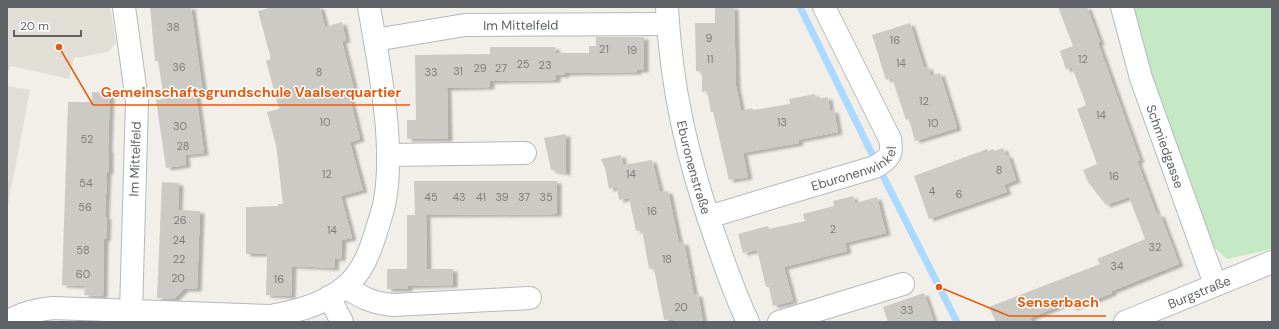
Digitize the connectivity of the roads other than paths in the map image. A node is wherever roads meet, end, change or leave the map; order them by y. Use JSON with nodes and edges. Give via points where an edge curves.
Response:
{"nodes":[{"id":1,"x":124,"y":7,"type":"edge"},
{"id":2,"x":369,"y":7,"type":"edge"},
{"id":3,"x":824,"y":7,"type":"edge"},
{"id":4,"x":1122,"y":7,"type":"edge"},
{"id":5,"x":668,"y":15,"type":"edge"},
{"id":6,"x":375,"y":40,"type":"junction"},
{"id":7,"x":525,"y":153,"type":"dead end"},
{"id":8,"x":388,"y":155,"type":"junction"},
{"id":9,"x":708,"y":217,"type":"junction"},
{"id":10,"x":1272,"y":262,"type":"edge"},
{"id":11,"x":903,"y":284,"type":"dead end"},
{"id":12,"x":1215,"y":284,"type":"junction"},
{"id":13,"x":337,"y":292,"type":"junction"},
{"id":14,"x":530,"y":298,"type":"dead end"},
{"id":15,"x":130,"y":312,"type":"junction"},
{"id":16,"x":7,"y":322,"type":"edge"},
{"id":17,"x":342,"y":322,"type":"edge"},
{"id":18,"x":748,"y":322,"type":"edge"},
{"id":19,"x":779,"y":322,"type":"edge"},
{"id":20,"x":1125,"y":322,"type":"edge"}],
"edges":[{"from":1,"to":15,"type":"street","name":"Im Mittelfeld","via":[[137,101]]},
{"from":2,"to":6,"type":"street"},
{"from":3,"to":9,"type":"street","name":"Eburonenwinkel","via":[[890,139],[892,150],[888,159],[875,167]]},
{"from":4,"to":12,"type":"street","name":"Schmiedgasse","via":[[1141,78]]},
{"from":5,"to":6,"type":"street","name":"Im Mittelfeld","via":[[464,25]]},
{"from":5,"to":9,"type":"street","name":"Eburonenstraße","via":[[676,95],[689,158]]},
{"from":6,"to":8,"type":"street"},
{"from":7,"to":8,"type":"street"},
{"from":8,"to":13,"type":"street","via":[[385,200],[370,253],[357,275]]},
{"from":9,"to":18,"type":"street","name":"Eburonenstraße"},
{"from":10,"to":12,"type":"street","name":"Burgstraße"},
{"from":11,"to":19,"type":"street"},
{"from":12,"to":20,"type":"street","name":"Burgstraße"},
{"from":13,"to":14,"type":"street","via":[[393,305]]},
{"from":13,"to":15,"type":"street","via":[[307,307],[270,316]]},
{"from":13,"to":17,"type":"street"},
{"from":15,"to":16,"type":"street","via":[[53,308],[34,310]]}]}
